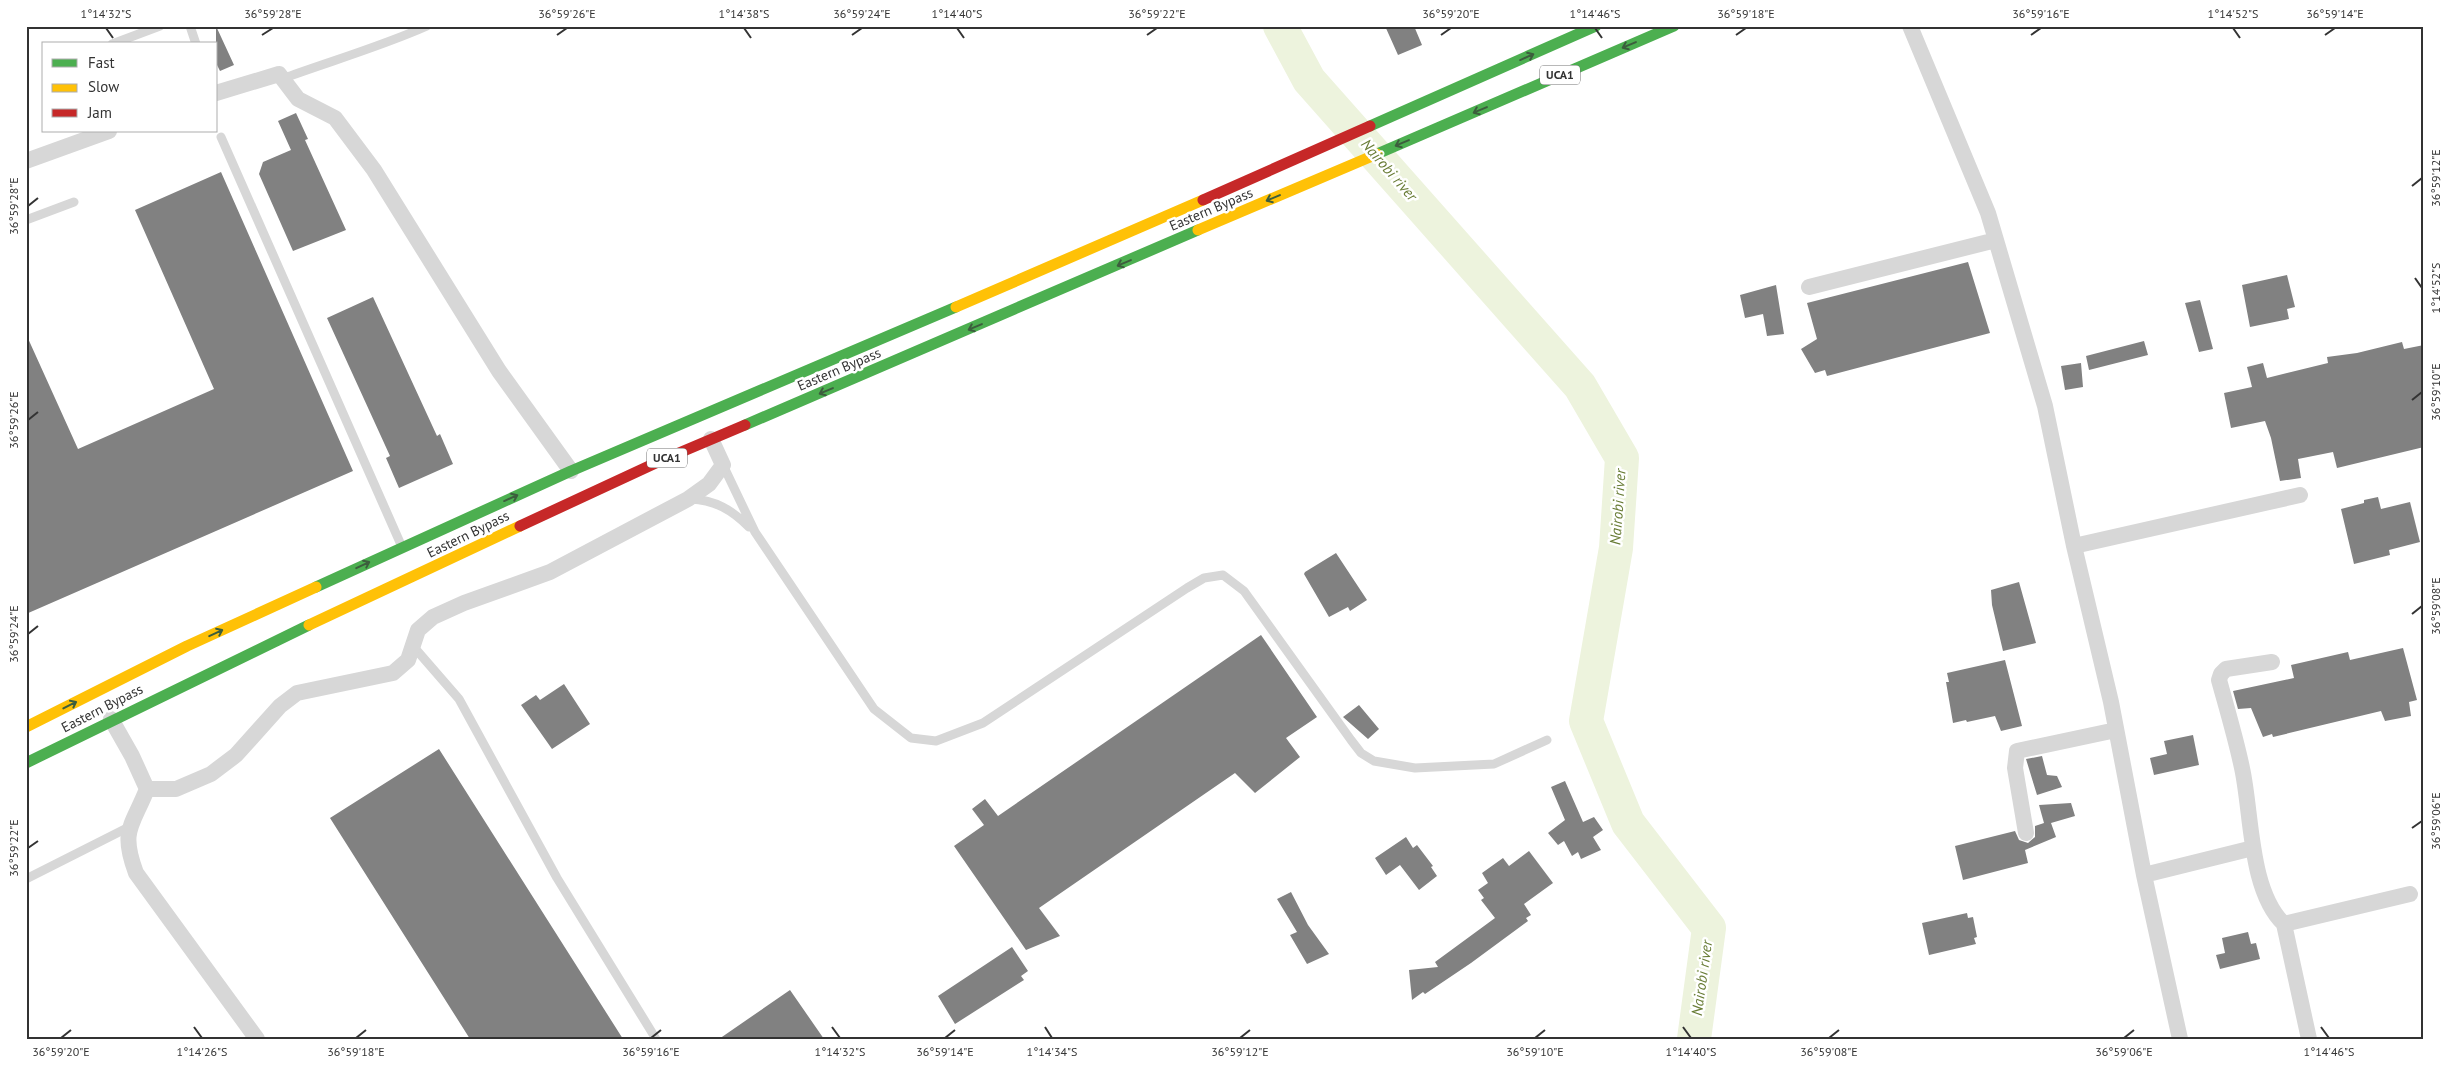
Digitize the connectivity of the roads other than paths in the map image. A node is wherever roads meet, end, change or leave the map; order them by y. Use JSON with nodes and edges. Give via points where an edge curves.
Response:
{"nodes":[{"id":1,"x":160,"y":26,"type":"edge"},
{"id":2,"x":190,"y":26,"type":"edge"},
{"id":3,"x":427,"y":26,"type":"edge"},
{"id":4,"x":1596,"y":26,"type":"edge"},
{"id":5,"x":1674,"y":26,"type":"edge"},
{"id":6,"x":1910,"y":26,"type":"edge"},
{"id":7,"x":117,"y":42,"type":"edge"},
{"id":8,"x":195,"y":42,"type":"edge"},
{"id":9,"x":279,"y":74,"type":"junction"},
{"id":10,"x":218,"y":92,"type":"edge"},
{"id":11,"x":106,"y":132,"type":"edge"},
{"id":12,"x":221,"y":137,"type":"dead end"},
{"id":13,"x":26,"y":161,"type":"edge"},
{"id":14,"x":74,"y":202,"type":"dead end"},
{"id":15,"x":26,"y":220,"type":"edge"},
{"id":16,"x":1996,"y":240,"type":"junction"},
{"id":17,"x":1809,"y":287,"type":"dead end"},
{"id":18,"x":711,"y":439,"type":"junction"},
{"id":19,"x":723,"y":465,"type":"junction"},
{"id":20,"x":571,"y":470,"type":"junction"},
{"id":21,"x":2300,"y":495,"type":"dead end"},
{"id":22,"x":688,"y":499,"type":"junction"},
{"id":23,"x":755,"y":532,"type":"junction"},
{"id":24,"x":2074,"y":546,"type":"junction"},
{"id":25,"x":402,"y":547,"type":"junction"},
{"id":26,"x":413,"y":646,"type":"junction"},
{"id":27,"x":2272,"y":662,"type":"dead end"},
{"id":28,"x":111,"y":719,"type":"junction"},
{"id":29,"x":26,"y":727,"type":"edge"},
{"id":30,"x":2116,"y":730,"type":"junction"},
{"id":31,"x":1547,"y":740,"type":"dead end"},
{"id":32,"x":26,"y":763,"type":"edge"},
{"id":33,"x":147,"y":789,"type":"junction"},
{"id":34,"x":129,"y":827,"type":"junction"},
{"id":35,"x":2026,"y":833,"type":"dead end"},
{"id":36,"x":2253,"y":848,"type":"junction"},
{"id":37,"x":2144,"y":875,"type":"junction"},
{"id":38,"x":26,"y":878,"type":"edge"},
{"id":39,"x":2410,"y":894,"type":"dead end"},
{"id":40,"x":2284,"y":924,"type":"junction"},
{"id":41,"x":257,"y":1039,"type":"edge"},
{"id":42,"x":656,"y":1039,"type":"edge"},
{"id":43,"x":2180,"y":1039,"type":"edge"},
{"id":44,"x":2309,"y":1039,"type":"edge"}],
"edges":[{"from":1,"to":7,"type":"lane"},
{"from":2,"to":8,"type":"lane"},
{"from":3,"to":9,"type":"lane","via":[[287,77]]},
{"from":20,"to":4,"type":"main road","name":"Eastern Bypass","number":"UCA1","one_way":true,"via":[[1304,157]]},
{"from":5,"to":18,"type":"main road","name":"Eastern Bypass","number":"UCA1","one_way":true},
{"from":6,"to":16,"type":"street","via":[[1988,213]]},
{"from":9,"to":10,"type":"street"},
{"from":9,"to":20,"type":"street","via":[[298,99],[335,118],[374,170],[499,370]]},
{"from":11,"to":13,"type":"street"},
{"from":12,"to":25,"type":"lane"},
{"from":14,"to":15,"type":"lane"},
{"from":16,"to":17,"type":"street"},
{"from":16,"to":24,"type":"street","via":[[2045,406]]},
{"from":18,"to":19,"type":"street"},
{"from":18,"to":28,"type":"main road","name":"Eastern Bypass","number":"UCA1"},
{"from":19,"to":22,"type":"street","via":[[709,484]]},
{"from":19,"to":23,"type":"lane"},
{"from":25,"to":20,"type":"main road","name":"Eastern Bypass","number":"UCA1","one_way":true},
{"from":21,"to":24,"type":"street"},
{"from":22,"to":23,"type":"lane","via":[[719,504],[739,516]]},
{"from":22,"to":26,"type":"street","via":[[550,572],[433,616],[418,630]]},
{"from":23,"to":31,"type":"lane","via":[[874,709],[911,738],[936,740],[982,723],[1187,588],[1204,578],[1223,575],[1244,591],[1351,740],[1374,761],[1414,768],[1494,764]]},
{"from":24,"to":30,"type":"street"},
{"from":29,"to":25,"type":"main road","name":"Eastern Bypass","number":"UCA1","one_way":true,"via":[[187,646]]},
{"from":26,"to":33,"type":"street","via":[[408,660],[393,672],[297,693],[280,706],[236,755],[211,774],[176,789]]},
{"from":26,"to":42,"type":"lane","via":[[460,699],[557,878]]},
{"from":27,"to":36,"type":"street","via":[[2226,669],[2219,680],[2243,770]]},
{"from":28,"to":32,"type":"main road","name":"Eastern Bypass","number":"UCA1"},
{"from":28,"to":33,"type":"street"},
{"from":30,"to":35,"type":"street","via":[[2017,751],[2015,768]]},
{"from":30,"to":37,"type":"street"},
{"from":33,"to":34,"type":"street"},
{"from":34,"to":38,"type":"lane"},
{"from":34,"to":41,"type":"street","via":[[128,852],[136,873]]},
{"from":36,"to":37,"type":"street"},
{"from":36,"to":40,"type":"street","via":[[2270,906]]},
{"from":37,"to":43,"type":"street"},
{"from":39,"to":40,"type":"street"},
{"from":40,"to":44,"type":"street"}]}
